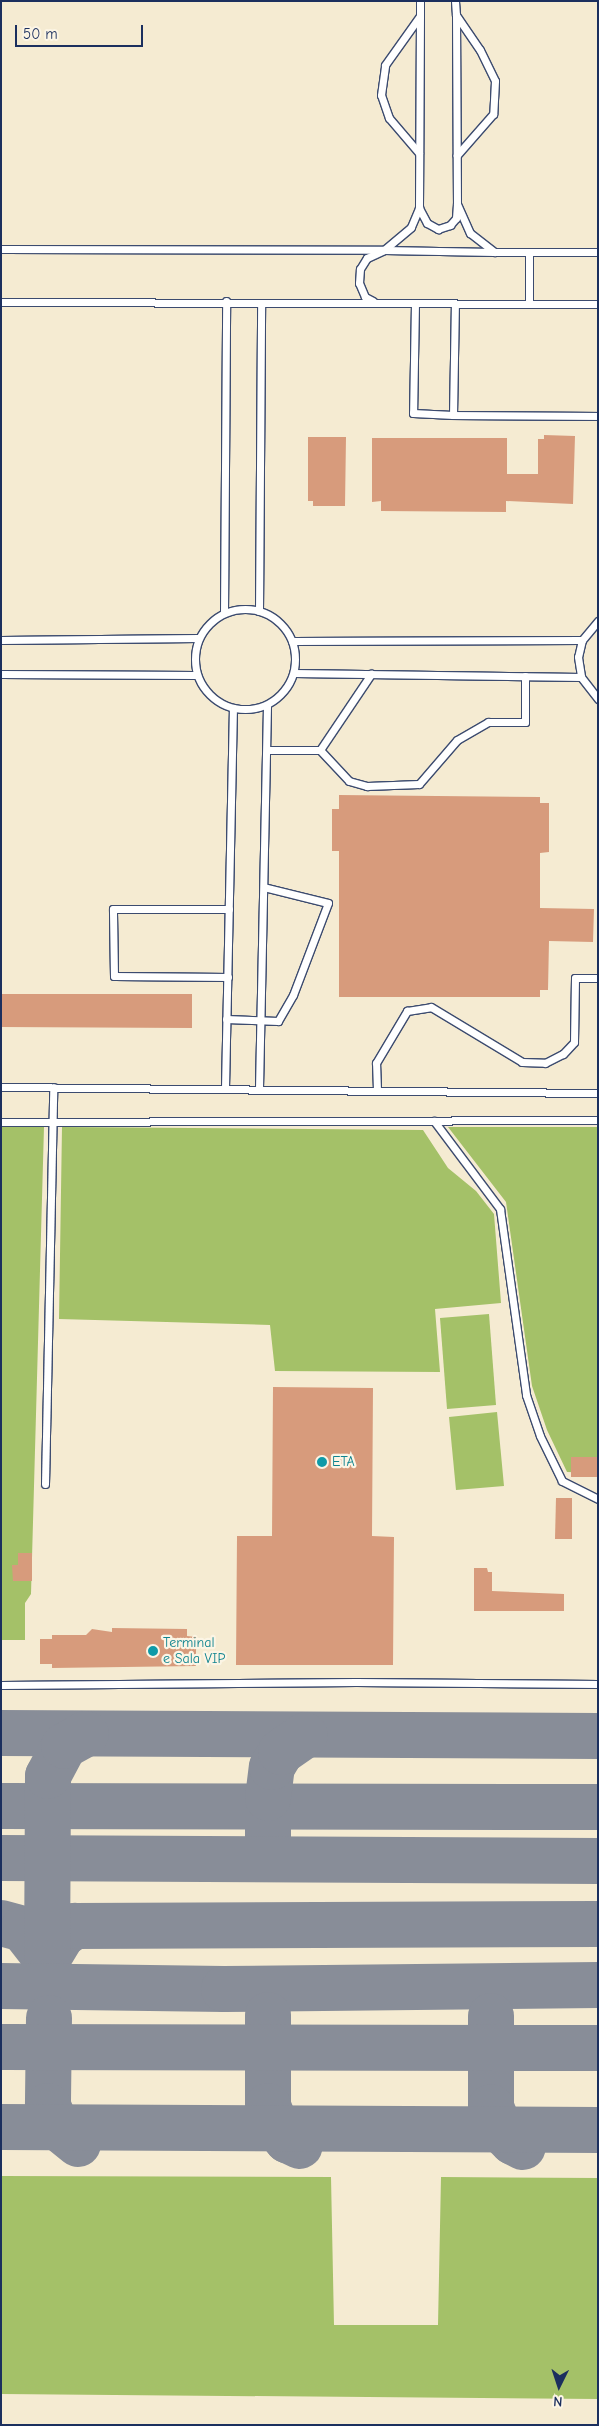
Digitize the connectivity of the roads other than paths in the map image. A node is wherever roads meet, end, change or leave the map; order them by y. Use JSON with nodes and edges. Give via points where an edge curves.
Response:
{"nodes":[{"id":1,"x":420,"y":1,"type":"edge"},
{"id":2,"x":455,"y":1,"type":"edge"},
{"id":3,"x":456,"y":15,"type":"junction"},
{"id":4,"x":420,"y":16,"type":"junction"},
{"id":5,"x":419,"y":153,"type":"junction"},
{"id":6,"x":457,"y":155,"type":"junction"},
{"id":7,"x":457,"y":204,"type":"junction"},
{"id":8,"x":419,"y":208,"type":"junction"},
{"id":9,"x":1,"y":249,"type":"edge"},
{"id":10,"x":384,"y":250,"type":"junction"},
{"id":11,"x":494,"y":252,"type":"junction"},
{"id":12,"x":529,"y":252,"type":"junction"},
{"id":13,"x":598,"y":252,"type":"edge"},
{"id":14,"x":226,"y":301,"type":"junction"},
{"id":15,"x":1,"y":302,"type":"edge"},
{"id":16,"x":377,"y":302,"type":"junction"},
{"id":17,"x":261,"y":303,"type":"junction"},
{"id":18,"x":414,"y":303,"type":"junction"},
{"id":19,"x":455,"y":304,"type":"junction"},
{"id":20,"x":529,"y":304,"type":"junction"},
{"id":21,"x":598,"y":304,"type":"edge"},
{"id":22,"x":453,"y":415,"type":"junction"},
{"id":23,"x":598,"y":416,"type":"edge"},
{"id":24,"x":259,"y":611,"type":"junction"},
{"id":25,"x":224,"y":613,"type":"junction"},
{"id":26,"x":598,"y":621,"type":"edge"},
{"id":27,"x":198,"y":638,"type":"junction"},
{"id":28,"x":1,"y":640,"type":"edge"},
{"id":29,"x":582,"y":640,"type":"junction"},
{"id":30,"x":292,"y":641,"type":"junction"},
{"id":31,"x":294,"y":673,"type":"junction"},
{"id":32,"x":1,"y":674,"type":"edge"},
{"id":33,"x":371,"y":674,"type":"junction"},
{"id":34,"x":196,"y":675,"type":"junction"},
{"id":35,"x":525,"y":676,"type":"junction"},
{"id":36,"x":580,"y":677,"type":"junction"},
{"id":37,"x":598,"y":699,"type":"edge"},
{"id":38,"x":267,"y":705,"type":"junction"},
{"id":39,"x":233,"y":708,"type":"junction"},
{"id":40,"x":267,"y":750,"type":"junction"},
{"id":41,"x":320,"y":750,"type":"junction"},
{"id":42,"x":264,"y":887,"type":"junction"},
{"id":43,"x":229,"y":908,"type":"junction"},
{"id":44,"x":228,"y":977,"type":"junction"},
{"id":45,"x":598,"y":978,"type":"edge"},
{"id":46,"x":226,"y":1019,"type":"junction"},
{"id":47,"x":261,"y":1020,"type":"junction"},
{"id":48,"x":1,"y":1087,"type":"edge"},
{"id":49,"x":52,"y":1087,"type":"junction"},
{"id":50,"x":225,"y":1088,"type":"junction"},
{"id":51,"x":259,"y":1088,"type":"junction"},
{"id":52,"x":377,"y":1090,"type":"junction"},
{"id":53,"x":598,"y":1093,"type":"edge"},
{"id":54,"x":434,"y":1120,"type":"junction"},
{"id":55,"x":598,"y":1120,"type":"edge"},
{"id":56,"x":1,"y":1122,"type":"edge"},
{"id":57,"x":52,"y":1122,"type":"junction"},
{"id":58,"x":45,"y":1484,"type":"dead end"},
{"id":59,"x":598,"y":1500,"type":"edge"},
{"id":60,"x":598,"y":1684,"type":"edge"},
{"id":61,"x":1,"y":1685,"type":"edge"}],
"edges":[{"from":1,"to":4,"type":"lane"},
{"from":2,"to":3,"type":"lane"},
{"from":3,"to":6,"type":"lane"},
{"from":3,"to":6,"type":"lane","via":[[496,81],[493,114]]},
{"from":4,"to":5,"type":"lane"},
{"from":4,"to":5,"type":"lane","via":[[385,65],[381,95],[388,118]]},
{"from":5,"to":8,"type":"lane"},
{"from":6,"to":7,"type":"lane"},
{"from":7,"to":8,"type":"lane","via":[[456,218],[450,225],[438,229],[428,223]]},
{"from":7,"to":11,"type":"lane","via":[[470,233]]},
{"from":8,"to":10,"type":"lane","via":[[411,227]]},
{"from":9,"to":10,"type":"lane"},
{"from":10,"to":11,"type":"lane"},
{"from":10,"to":16,"type":"lane","via":[[367,258],[360,269],[360,284],[365,297]]},
{"from":11,"to":12,"type":"lane"},
{"from":12,"to":13,"type":"lane"},
{"from":12,"to":20,"type":"lane"},
{"from":14,"to":15,"type":"lane"},
{"from":14,"to":17,"type":"lane"},
{"from":14,"to":25,"type":"lane"},
{"from":16,"to":17,"type":"lane"},
{"from":16,"to":18,"type":"lane"},
{"from":17,"to":24,"type":"lane"},
{"from":18,"to":19,"type":"lane"},
{"from":18,"to":22,"type":"lane","via":[[413,413]]},
{"from":19,"to":20,"type":"lane"},
{"from":19,"to":22,"type":"lane"},
{"from":20,"to":21,"type":"lane"},
{"from":22,"to":23,"type":"lane"},
{"from":24,"to":25,"type":"lane","via":[[234,609]]},
{"from":24,"to":30,"type":"lane","via":[[286,629]]},
{"from":25,"to":27,"type":"lane","via":[[204,628]]},
{"from":26,"to":29,"type":"lane"},
{"from":27,"to":28,"type":"lane"},
{"from":27,"to":34,"type":"lane","via":[[194,655]]},
{"from":29,"to":30,"type":"lane"},
{"from":29,"to":36,"type":"lane","via":[[578,657]]},
{"from":30,"to":31,"type":"lane","via":[[296,655]]},
{"from":31,"to":33,"type":"lane"},
{"from":31,"to":38,"type":"lane","via":[[281,694]]},
{"from":32,"to":34,"type":"lane"},
{"from":33,"to":35,"type":"lane"},
{"from":33,"to":41,"type":"lane"},
{"from":34,"to":39,"type":"lane","via":[[205,691],[218,702]]},
{"from":35,"to":36,"type":"lane"},
{"from":35,"to":41,"type":"lane","via":[[524,722],[488,722],[456,740],[419,784],[366,786],[349,781]]},
{"from":36,"to":37,"type":"lane"},
{"from":38,"to":39,"type":"lane","via":[[251,709]]},
{"from":38,"to":40,"type":"lane"},
{"from":39,"to":43,"type":"lane"},
{"from":40,"to":41,"type":"lane"},
{"from":40,"to":42,"type":"lane"},
{"from":42,"to":47,"type":"lane"},
{"from":42,"to":47,"type":"lane","via":[[328,903],[293,995],[278,1021]]},
{"from":43,"to":44,"type":"lane"},
{"from":43,"to":44,"type":"lane","via":[[113,909],[114,976]]},
{"from":44,"to":46,"type":"lane"},
{"from":45,"to":52,"type":"lane","via":[[575,978],[574,1042],[563,1054],[545,1063],[522,1062],[431,1008],[407,1012],[376,1063]]},
{"from":46,"to":47,"type":"lane"},
{"from":46,"to":50,"type":"lane"},
{"from":47,"to":51,"type":"lane"},
{"from":48,"to":49,"type":"lane"},
{"from":49,"to":50,"type":"lane"},
{"from":49,"to":57,"type":"lane"},
{"from":50,"to":51,"type":"lane"},
{"from":51,"to":52,"type":"lane"},
{"from":52,"to":53,"type":"lane"},
{"from":54,"to":55,"type":"lane"},
{"from":54,"to":57,"type":"lane"},
{"from":54,"to":59,"type":"lane","via":[[500,1210],[526,1396],[540,1436],[562,1481]]},
{"from":56,"to":57,"type":"lane"},
{"from":57,"to":58,"type":"lane"},
{"from":60,"to":61,"type":"lane"}]}
